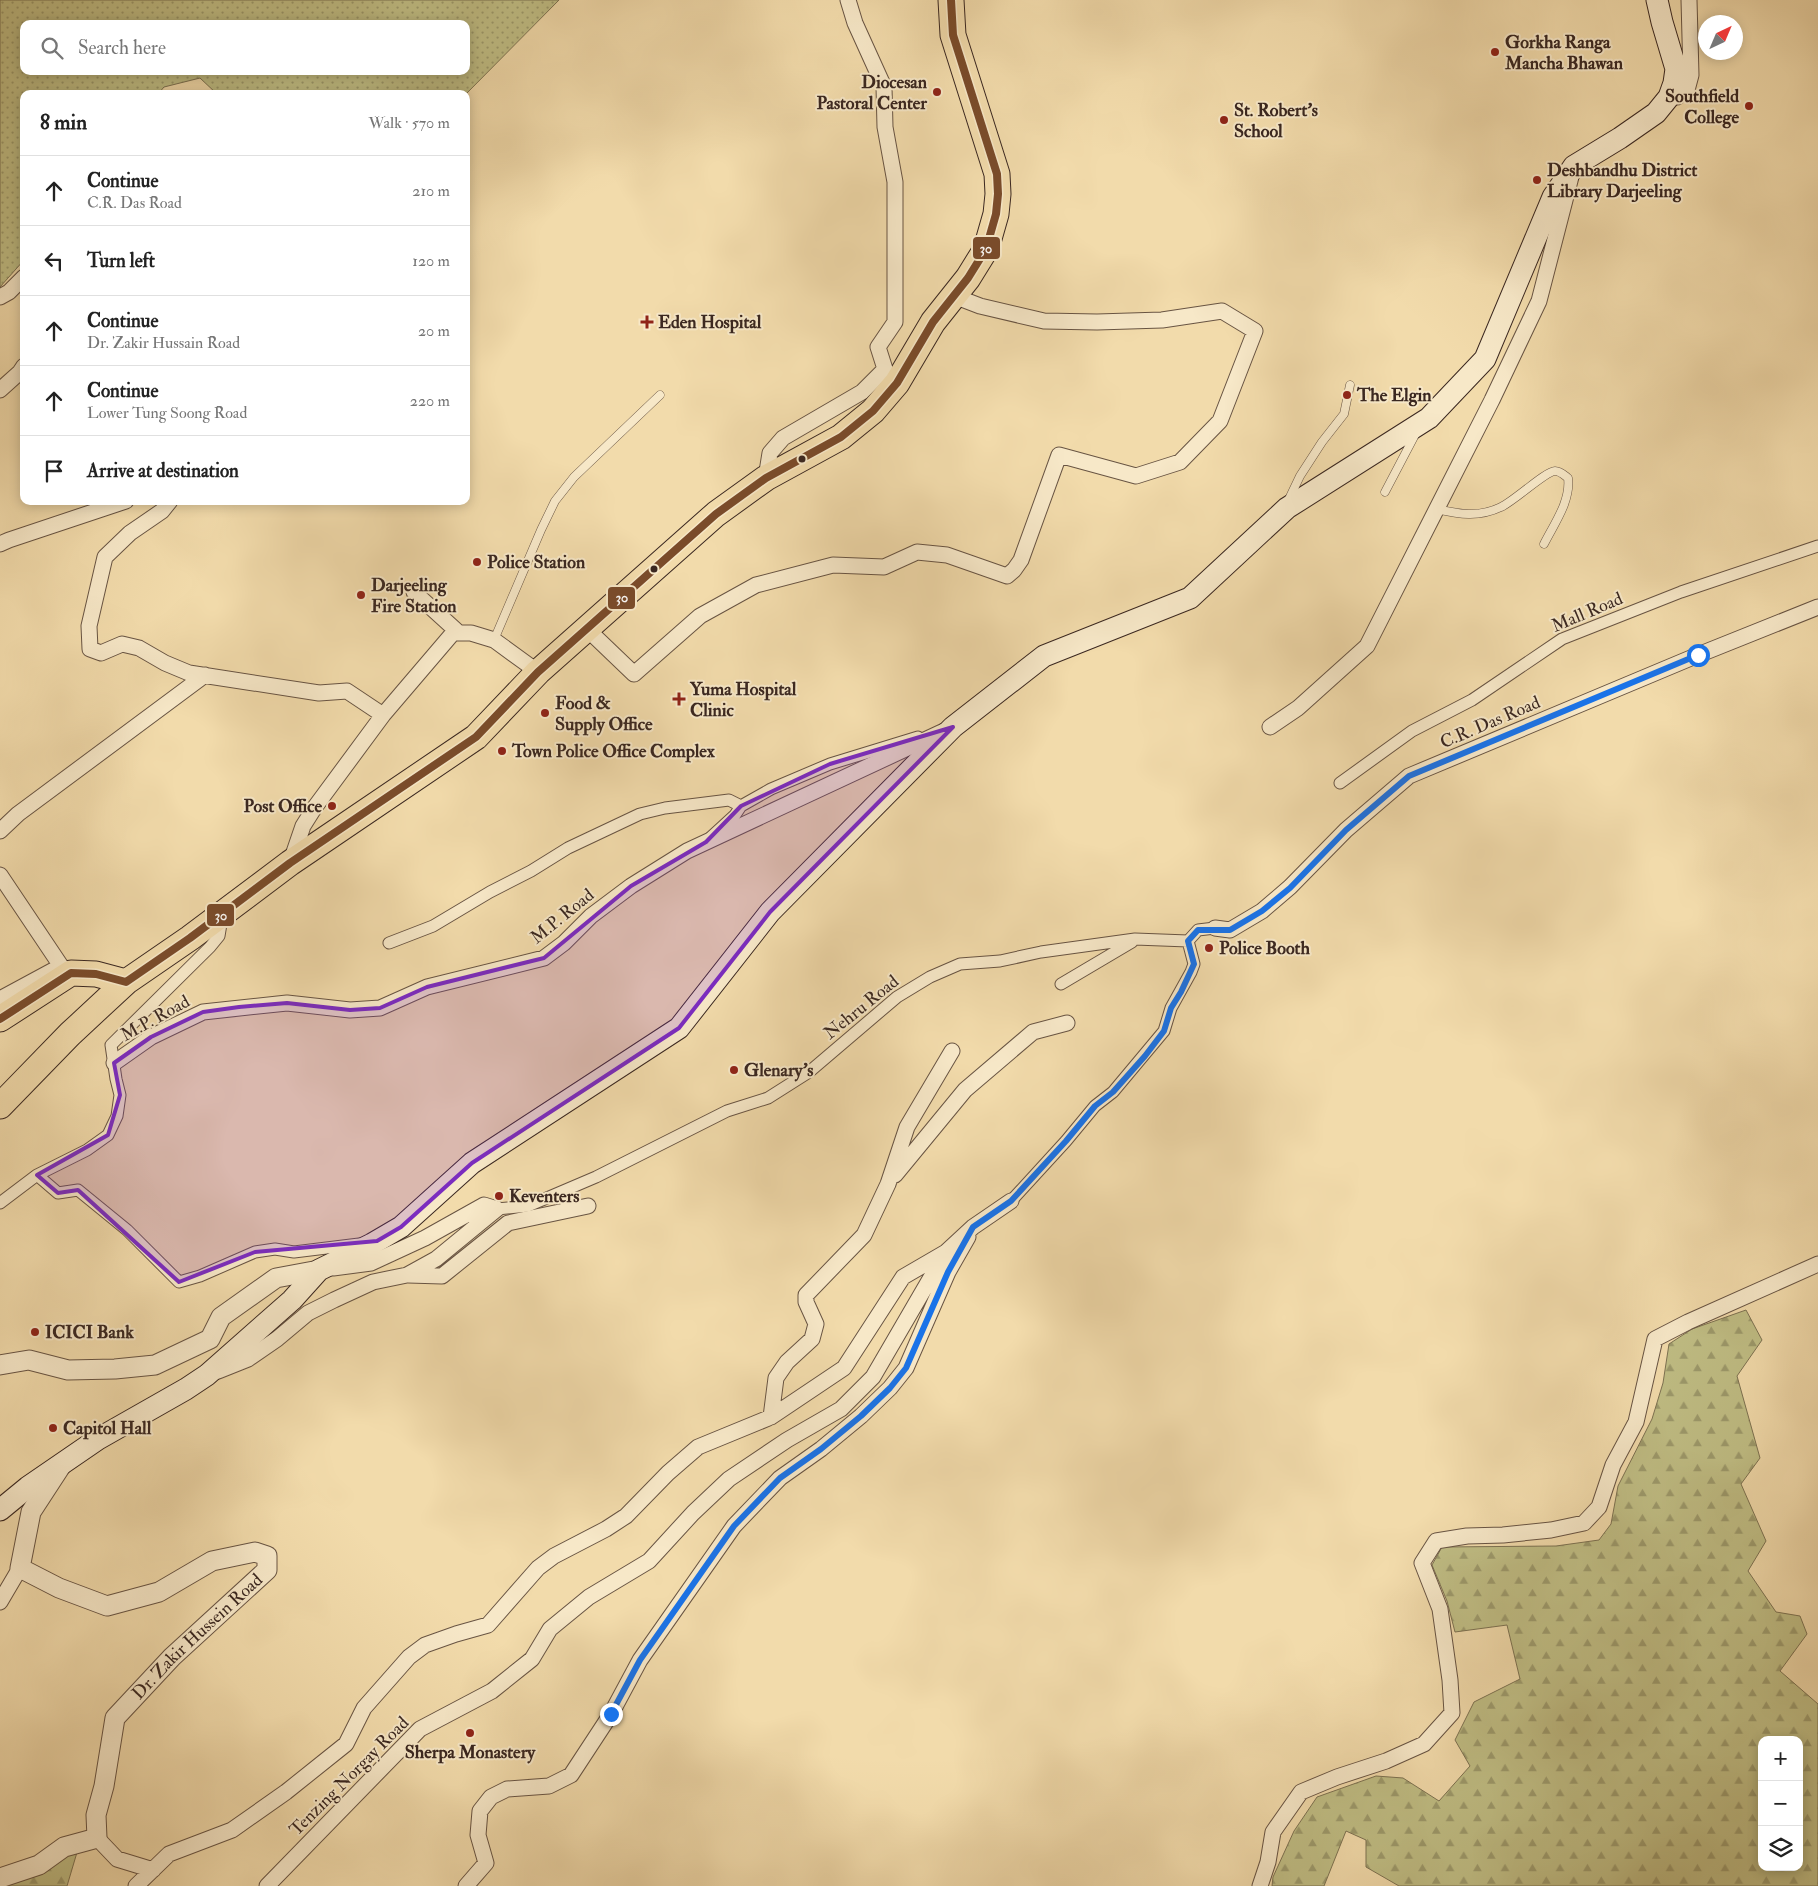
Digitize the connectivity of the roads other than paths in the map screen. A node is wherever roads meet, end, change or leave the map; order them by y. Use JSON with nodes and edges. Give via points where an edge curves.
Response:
{"nodes":[{"id":1,"x":848,"y":0,"type":"edge"},
{"id":2,"x":951,"y":0,"type":"edge"},
{"id":3,"x":1657,"y":0,"type":"edge"},
{"id":4,"x":1689,"y":0,"type":"edge"},
{"id":5,"x":1668,"y":98,"type":"junction"},
{"id":6,"x":1574,"y":166,"type":"junction"},
{"id":7,"x":20,"y":281,"type":"edge"},
{"id":8,"x":954,"y":296,"type":"junction"},
{"id":9,"x":0,"y":297,"type":"edge"},
{"id":10,"x":20,"y":372,"type":"edge"},
{"id":11,"x":1350,"y":385,"type":"dead end"},
{"id":12,"x":0,"y":390,"type":"edge"},
{"id":13,"x":660,"y":394,"type":"dead end"},
{"id":14,"x":1422,"y":423,"type":"junction"},
{"id":15,"x":766,"y":478,"type":"junction"},
{"id":16,"x":1385,"y":492,"type":"dead end"},
{"id":17,"x":114,"y":505,"type":"edge"},
{"id":18,"x":167,"y":505,"type":"edge"},
{"id":19,"x":1287,"y":508,"type":"junction"},
{"id":20,"x":1436,"y":509,"type":"junction"},
{"id":21,"x":0,"y":544,"type":"edge"},
{"id":22,"x":1544,"y":544,"type":"dead end"},
{"id":23,"x":1818,"y":546,"type":"edge"},
{"id":24,"x":414,"y":592,"type":"dead end"},
{"id":25,"x":1818,"y":606,"type":"edge"},
{"id":26,"x":586,"y":628,"type":"junction"},
{"id":27,"x":459,"y":633,"type":"junction"},
{"id":28,"x":494,"y":640,"type":"junction"},
{"id":29,"x":538,"y":672,"type":"junction"},
{"id":30,"x":205,"y":674,"type":"junction"},
{"id":31,"x":383,"y":715,"type":"junction"},
{"id":32,"x":953,"y":726,"type":"junction"},
{"id":33,"x":1270,"y":727,"type":"dead end"},
{"id":34,"x":1340,"y":783,"type":"dead end"},
{"id":35,"x":740,"y":806,"type":"junction"},
{"id":36,"x":0,"y":831,"type":"edge"},
{"id":37,"x":706,"y":842,"type":"junction"},
{"id":38,"x":290,"y":863,"type":"junction"},
{"id":39,"x":0,"y":875,"type":"edge"},
{"id":40,"x":223,"y":913,"type":"junction"},
{"id":41,"x":1215,"y":928,"type":"joint"},
{"id":42,"x":1135,"y":939,"type":"junction"},
{"id":43,"x":1188,"y":941,"type":"junction"},
{"id":44,"x":389,"y":944,"type":"dead end"},
{"id":45,"x":66,"y":970,"type":"junction"},
{"id":46,"x":129,"y":980,"type":"junction"},
{"id":47,"x":1061,"y":984,"type":"dead end"},
{"id":48,"x":0,"y":999,"type":"edge"},
{"id":49,"x":0,"y":1019,"type":"edge"},
{"id":50,"x":1067,"y":1023,"type":"dead end"},
{"id":51,"x":952,"y":1051,"type":"dead end"},
{"id":52,"x":114,"y":1063,"type":"junction"},
{"id":53,"x":0,"y":1106,"type":"edge"},
{"id":54,"x":37,"y":1175,"type":"junction"},
{"id":55,"x":888,"y":1184,"type":"junction"},
{"id":56,"x":1011,"y":1201,"type":"joint"},
{"id":57,"x":0,"y":1203,"type":"edge"},
{"id":58,"x":588,"y":1206,"type":"dead end"},
{"id":59,"x":497,"y":1209,"type":"junction"},
{"id":60,"x":973,"y":1227,"type":"junction"},
{"id":61,"x":377,"y":1241,"type":"junction"},
{"id":62,"x":946,"y":1252,"type":"junction"},
{"id":63,"x":1818,"y":1264,"type":"edge"},
{"id":64,"x":318,"y":1270,"type":"junction"},
{"id":65,"x":407,"y":1275,"type":"junction"},
{"id":66,"x":0,"y":1366,"type":"edge"},
{"id":67,"x":207,"y":1375,"type":"junction"},
{"id":68,"x":771,"y":1417,"type":"junction"},
{"id":69,"x":63,"y":1463,"type":"junction"},
{"id":70,"x":0,"y":1510,"type":"edge"},
{"id":71,"x":20,"y":1568,"type":"junction"},
{"id":72,"x":0,"y":1602,"type":"edge"},
{"id":73,"x":97,"y":1838,"type":"junction"},
{"id":74,"x":153,"y":1870,"type":"junction"},
{"id":75,"x":0,"y":1878,"type":"edge"},
{"id":76,"x":136,"y":1886,"type":"edge"},
{"id":77,"x":267,"y":1886,"type":"edge"},
{"id":78,"x":466,"y":1886,"type":"edge"},
{"id":79,"x":1260,"y":1886,"type":"edge"}],
"edges":[{"from":1,"to":15,"type":"street","via":[[884,87],[885,128],[895,182],[895,322],[878,347],[885,369],[862,392],[783,438],[770,453]]},
{"from":2,"to":8,"type":"highway","via":[[953,35],[997,174],[998,194],[986,249]]},
{"from":3,"to":5,"type":"main road","via":[[1676,69]]},
{"from":4,"to":5,"type":"street","via":[[1691,75],[1687,90],[1677,97]]},
{"from":5,"to":6,"type":"main road","via":[[1656,113]]},
{"from":6,"to":14,"type":"main road","via":[[1553,197],[1485,359]]},
{"from":6,"to":20,"type":"street","via":[[1539,301]]},
{"from":7,"to":9,"type":"street"},
{"from":8,"to":15,"type":"highway","via":[[933,322],[897,383],[873,411],[841,437]]},
{"from":8,"to":26,"type":"street","via":[[1044,322],[1162,320],[1222,311],[1255,331],[1220,421],[1180,462],[1136,476],[1059,454],[1021,560],[1007,576],[947,555],[917,552],[884,567],[834,565],[756,585],[700,616],[634,674]]},
{"from":10,"to":12,"type":"street"},
{"from":11,"to":19,"type":"lane","via":[[1344,414],[1300,476]]},
{"from":13,"to":28,"type":"lane","via":[[574,477],[555,502]]},
{"from":14,"to":16,"type":"lane"},
{"from":14,"to":19,"type":"main road"},
{"from":15,"to":26,"type":"highway","via":[[693,533]]},
{"from":17,"to":21,"type":"street"},
{"from":18,"to":30,"type":"street","via":[[105,557],[89,626],[90,648],[101,653],[122,644],[139,648],[189,673]]},
{"from":19,"to":32,"type":"main road","via":[[1190,598],[1044,656]]},
{"from":20,"to":22,"type":"lane","via":[[1464,515],[1484,513],[1500,508],[1548,473],[1562,473],[1568,478],[1567,498]]},
{"from":20,"to":33,"type":"street","via":[[1367,646],[1298,708]]},
{"from":23,"to":34,"type":"street","name":"Mall Road","via":[[1681,592],[1562,639],[1472,700],[1412,731]]},
{"from":24,"to":27,"type":"street"},
{"from":25,"to":41,"type":"street","name":"C.R. Das Road","via":[[1409,776],[1346,830],[1290,888],[1262,911],[1230,930]]},
{"from":26,"to":29,"type":"highway"},
{"from":27,"to":28,"type":"street"},
{"from":27,"to":31,"type":"street","via":[[453,633]]},
{"from":28,"to":29,"type":"street"},
{"from":29,"to":38,"type":"highway","via":[[476,737]]},
{"from":30,"to":31,"type":"street","via":[[319,693],[347,691]]},
{"from":30,"to":36,"type":"street","via":[[18,814]]},
{"from":31,"to":38,"type":"street","via":[[303,826]]},
{"from":32,"to":35,"type":"street","via":[[830,764]]},
{"from":32,"to":37,"type":"street","name":"M.P. Road"},
{"from":32,"to":61,"type":"main road","via":[[770,912],[679,1028],[472,1163],[401,1226]]},
{"from":35,"to":37,"type":"street","via":[[735,815]]},
{"from":35,"to":44,"type":"street","via":[[729,800],[640,814],[568,848],[433,926]]},
{"from":37,"to":52,"type":"street","name":"M.P. Road","via":[[631,886],[544,958],[427,987],[380,1008],[350,1010],[287,1003],[203,1012],[151,1037]]},
{"from":38,"to":40,"type":"highway"},
{"from":39,"to":45,"type":"street"},
{"from":40,"to":46,"type":"highway"},
{"from":40,"to":52,"type":"street","via":[[219,936],[111,1045]]},
{"from":41,"to":43,"type":"street","via":[[1198,930]]},
{"from":42,"to":43,"type":"street","name":"Nehru Road"},
{"from":42,"to":47,"type":"street"},
{"from":42,"to":59,"type":"street","name":"Nehru Road","via":[[1000,961],[960,964],[897,997],[809,1072],[768,1098],[726,1111],[596,1177],[528,1206]]},
{"from":43,"to":56,"type":"street","via":[[1194,964],[1171,1008],[1164,1031],[1113,1092],[1095,1106]]},
{"from":45,"to":46,"type":"highway"},
{"from":45,"to":48,"type":"street"},
{"from":45,"to":49,"type":"highway"},
{"from":46,"to":53,"type":"highway","via":[[70,1034]]},
{"from":50,"to":55,"type":"street","via":[[1033,1032],[965,1090]]},
{"from":51,"to":55,"type":"street","via":[[907,1127]]},
{"from":52,"to":54,"type":"street","via":[[120,1095],[117,1116],[108,1135],[87,1150]]},
{"from":54,"to":57,"type":"street"},
{"from":54,"to":61,"type":"street","via":[[58,1193],[78,1190],[127,1230],[180,1282],[255,1252],[275,1249],[294,1252]]},
{"from":55,"to":68,"type":"street","via":[[864,1234],[806,1295],[816,1324],[812,1339],[787,1362],[776,1378]]},
{"from":56,"to":60,"type":"street"},
{"from":58,"to":65,"type":"street","via":[[508,1223],[442,1276]]},
{"from":59,"to":64,"type":"street","via":[[484,1205],[372,1263]]},
{"from":59,"to":65,"type":"street","via":[[436,1259]]},
{"from":60,"to":62,"type":"street"},
{"from":60,"to":78,"type":"street","via":[[948,1272],[906,1368],[867,1411],[780,1478],[734,1526],[645,1653],[611,1714],[571,1775],[549,1786],[507,1789],[491,1797],[480,1810],[478,1835],[486,1863]]},
{"from":61,"to":64,"type":"main road"},
{"from":62,"to":68,"type":"street","via":[[903,1277],[844,1368]]},
{"from":62,"to":77,"type":"street","name":"Tenzing Norgay Road","via":[[873,1377],[841,1409],[729,1479],[693,1512],[649,1561],[590,1597],[550,1629],[532,1659],[492,1691],[420,1729]]},
{"from":63,"to":79,"type":"street","via":[[1655,1339],[1636,1422],[1613,1465],[1599,1507],[1584,1523],[1551,1530],[1436,1541],[1422,1563],[1440,1610],[1452,1713],[1424,1744],[1301,1792],[1274,1832]]},
{"from":64,"to":66,"type":"street","via":[[276,1278],[221,1317],[210,1339],[155,1365],[68,1370],[29,1360]]},
{"from":64,"to":67,"type":"main road","via":[[292,1300]]},
{"from":65,"to":67,"type":"street","via":[[373,1282],[308,1313],[248,1359]]},
{"from":67,"to":69,"type":"main road"},
{"from":68,"to":74,"type":"street","via":[[698,1447],[668,1472],[626,1516],[538,1568],[488,1625],[425,1645],[409,1657],[364,1708],[346,1744],[232,1830],[170,1854]]},
{"from":69,"to":70,"type":"main road"},
{"from":69,"to":71,"type":"street","via":[[30,1512]]},
{"from":71,"to":72,"type":"street"},
{"from":71,"to":73,"type":"street","name":"Dr. Zakir Hussein Road","via":[[59,1588],[107,1606],[159,1592],[212,1561],[255,1552],[268,1556],[267,1570],[172,1657],[115,1718],[96,1815]]},
{"from":73,"to":74,"type":"street","via":[[117,1859]]},
{"from":73,"to":75,"type":"street","via":[[64,1847],[39,1864]]},
{"from":74,"to":76,"type":"street"}]}
